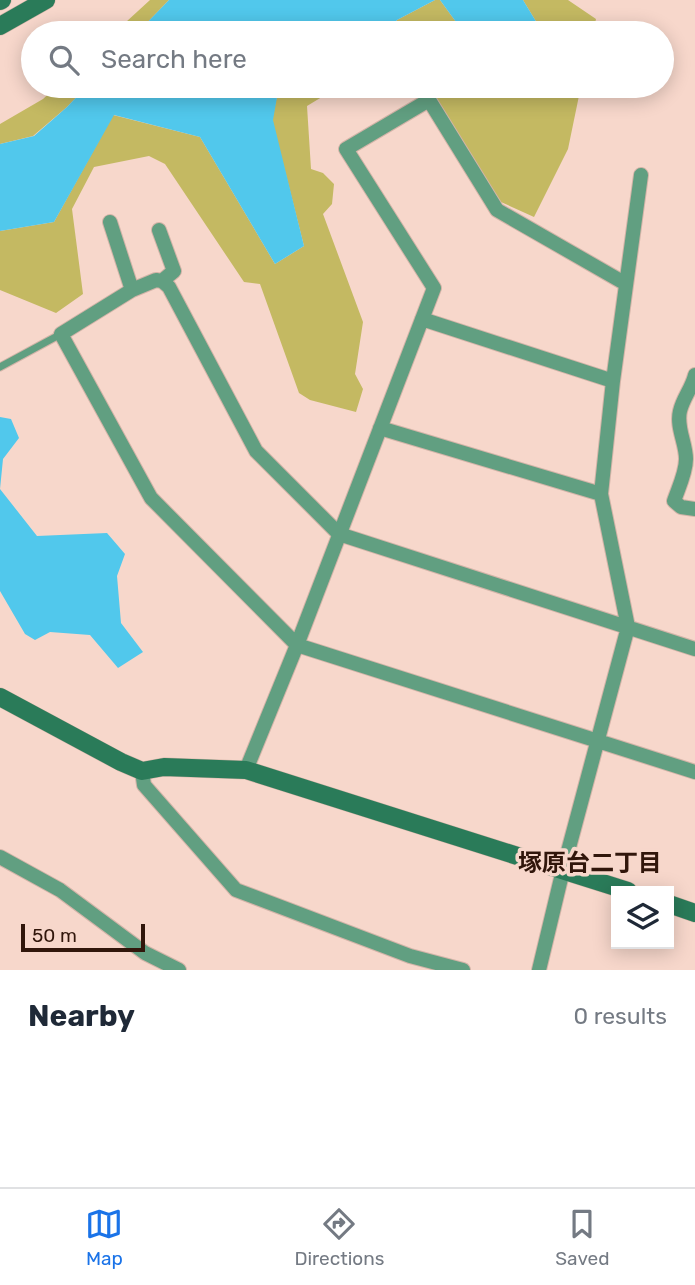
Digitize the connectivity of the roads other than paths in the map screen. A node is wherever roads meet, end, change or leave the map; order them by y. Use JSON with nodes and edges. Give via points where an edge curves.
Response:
{"nodes":[{"id":1,"x":46,"y":0,"type":"edge"},
{"id":2,"x":0,"y":26,"type":"edge"},
{"id":3,"x":641,"y":176,"type":"dead end"},
{"id":4,"x":110,"y":222,"type":"dead end"},
{"id":5,"x":159,"y":230,"type":"dead end"},
{"id":6,"x":162,"y":281,"type":"junction"},
{"id":7,"x":626,"y":284,"type":"junction"},
{"id":8,"x":132,"y":290,"type":"junction"},
{"id":9,"x":422,"y":319,"type":"junction"},
{"id":10,"x":61,"y":334,"type":"junction"},
{"id":11,"x":0,"y":367,"type":"edge"},
{"id":12,"x":695,"y":375,"type":"edge"},
{"id":13,"x":613,"y":380,"type":"junction"},
{"id":14,"x":380,"y":428,"type":"junction"},
{"id":15,"x":601,"y":494,"type":"junction"},
{"id":16,"x":695,"y":509,"type":"edge"},
{"id":17,"x":339,"y":534,"type":"junction"},
{"id":18,"x":628,"y":627,"type":"junction"},
{"id":19,"x":297,"y":645,"type":"junction"},
{"id":20,"x":695,"y":649,"type":"edge"},
{"id":21,"x":0,"y":697,"type":"edge"},
{"id":22,"x":598,"y":741,"type":"junction"},
{"id":23,"x":246,"y":770,"type":"junction"},
{"id":24,"x":142,"y":771,"type":"junction"},
{"id":25,"x":695,"y":772,"type":"edge"},
{"id":26,"x":0,"y":857,"type":"edge"},
{"id":27,"x":563,"y":870,"type":"junction"},
{"id":28,"x":613,"y":886,"type":"edge"},
{"id":29,"x":674,"y":906,"type":"edge"},
{"id":30,"x":695,"y":913,"type":"edge"},
{"id":31,"x":179,"y":970,"type":"edge"},
{"id":32,"x":463,"y":970,"type":"edge"},
{"id":33,"x":540,"y":970,"type":"edge"}],
"edges":[{"from":1,"to":2,"type":"street"},
{"from":3,"to":7,"type":"street"},
{"from":4,"to":8,"type":"street"},
{"from":5,"to":6,"type":"street","via":[[174,271]]},
{"from":6,"to":8,"type":"street"},
{"from":6,"to":17,"type":"street","via":[[256,451]]},
{"from":7,"to":9,"type":"street","via":[[497,210],[429,100],[346,149],[434,288]]},
{"from":7,"to":13,"type":"street"},
{"from":8,"to":10,"type":"street"},
{"from":9,"to":13,"type":"street"},
{"from":9,"to":14,"type":"street"},
{"from":10,"to":11,"type":"lane"},
{"from":10,"to":19,"type":"street","via":[[151,498]]},
{"from":12,"to":16,"type":"street","via":[[680,411],[686,459],[674,501]]},
{"from":13,"to":15,"type":"street"},
{"from":14,"to":15,"type":"street"},
{"from":14,"to":17,"type":"street"},
{"from":15,"to":18,"type":"street"},
{"from":17,"to":18,"type":"street"},
{"from":17,"to":19,"type":"street"},
{"from":18,"to":20,"type":"street"},
{"from":18,"to":22,"type":"street"},
{"from":19,"to":22,"type":"street"},
{"from":19,"to":23,"type":"street"},
{"from":21,"to":24,"type":"street"},
{"from":22,"to":25,"type":"street"},
{"from":22,"to":27,"type":"street"},
{"from":23,"to":24,"type":"street","via":[[164,767]]},
{"from":23,"to":27,"type":"street"},
{"from":24,"to":32,"type":"street","via":[[144,785],[236,890],[410,956]]},
{"from":26,"to":31,"type":"street","via":[[60,890],[145,953]]},
{"from":27,"to":28,"type":"street"},
{"from":27,"to":33,"type":"street"},
{"from":29,"to":30,"type":"street"}]}
